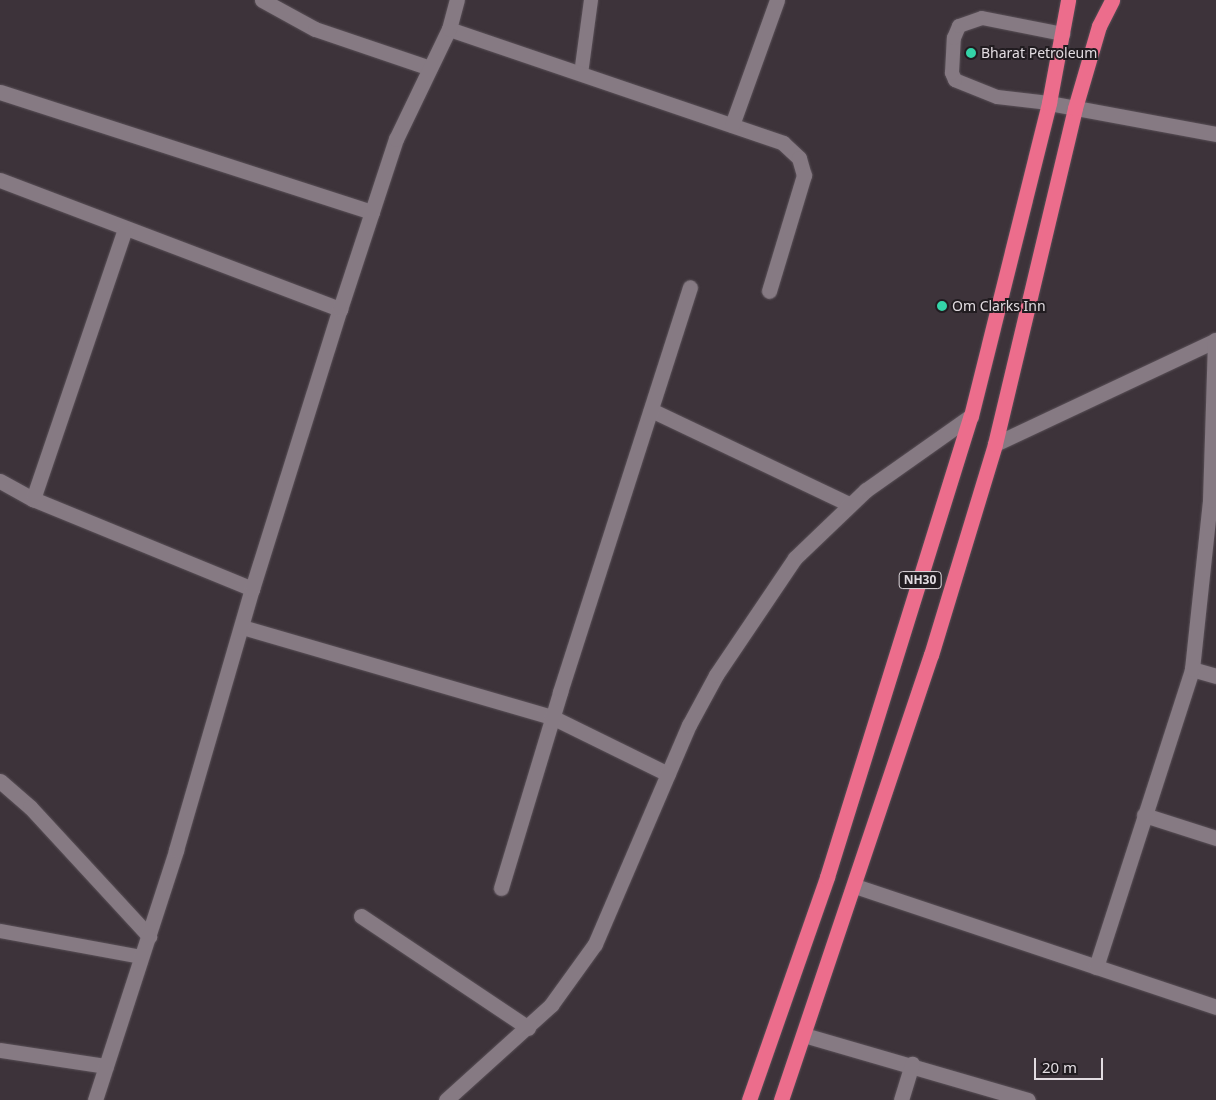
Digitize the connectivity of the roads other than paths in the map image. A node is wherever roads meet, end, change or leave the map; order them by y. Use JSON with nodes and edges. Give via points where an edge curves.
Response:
{"nodes":[{"id":1,"x":262,"y":0,"type":"edge"},
{"id":2,"x":457,"y":0,"type":"edge"},
{"id":3,"x":591,"y":0,"type":"edge"},
{"id":4,"x":777,"y":0,"type":"edge"},
{"id":5,"x":1068,"y":0,"type":"edge"},
{"id":6,"x":1112,"y":0,"type":"edge"},
{"id":7,"x":449,"y":29,"type":"junction"},
{"id":8,"x":1063,"y":34,"type":"junction"},
{"id":9,"x":430,"y":68,"type":"junction"},
{"id":10,"x":581,"y":74,"type":"junction"},
{"id":11,"x":0,"y":92,"type":"edge"},
{"id":12,"x":1049,"y":102,"type":"junction"},
{"id":13,"x":1074,"y":108,"type":"junction"},
{"id":14,"x":732,"y":125,"type":"junction"},
{"id":15,"x":1216,"y":134,"type":"edge"},
{"id":16,"x":0,"y":180,"type":"edge"},
{"id":17,"x":372,"y":212,"type":"junction"},
{"id":18,"x":124,"y":229,"type":"junction"},
{"id":19,"x":690,"y":287,"type":"dead end"},
{"id":20,"x":769,"y":291,"type":"dead end"},
{"id":21,"x":340,"y":309,"type":"junction"},
{"id":22,"x":1216,"y":340,"type":"edge"},
{"id":23,"x":651,"y":410,"type":"junction"},
{"id":24,"x":971,"y":416,"type":"junction"},
{"id":25,"x":995,"y":444,"type":"junction"},
{"id":26,"x":0,"y":481,"type":"edge"},
{"id":27,"x":32,"y":499,"type":"junction"},
{"id":28,"x":1213,"y":500,"type":"edge"},
{"id":29,"x":849,"y":504,"type":"junction"},
{"id":30,"x":252,"y":589,"type":"junction"},
{"id":31,"x":242,"y":627,"type":"junction"},
{"id":32,"x":1192,"y":669,"type":"junction"},
{"id":33,"x":1216,"y":676,"type":"edge"},
{"id":34,"x":552,"y":717,"type":"junction"},
{"id":35,"x":668,"y":774,"type":"junction"},
{"id":36,"x":0,"y":781,"type":"edge"},
{"id":37,"x":1144,"y":815,"type":"junction"},
{"id":38,"x":1216,"y":838,"type":"edge"},
{"id":39,"x":855,"y":886,"type":"junction"},
{"id":40,"x":501,"y":888,"type":"dead end"},
{"id":41,"x":361,"y":916,"type":"dead end"},
{"id":42,"x":0,"y":932,"type":"edge"},
{"id":43,"x":149,"y":936,"type":"junction"},
{"id":44,"x":142,"y":958,"type":"junction"},
{"id":45,"x":1096,"y":967,"type":"junction"},
{"id":46,"x":1216,"y":1006,"type":"edge"},
{"id":47,"x":528,"y":1028,"type":"junction"},
{"id":48,"x":804,"y":1035,"type":"junction"},
{"id":49,"x":0,"y":1050,"type":"edge"},
{"id":50,"x":912,"y":1064,"type":"junction"},
{"id":51,"x":106,"y":1066,"type":"junction"},
{"id":52,"x":999,"y":1096,"type":"edge"},
{"id":53,"x":101,"y":1098,"type":"edge"},
{"id":54,"x":446,"y":1100,"type":"edge"},
{"id":55,"x":750,"y":1100,"type":"edge"},
{"id":56,"x":781,"y":1100,"type":"edge"},
{"id":57,"x":901,"y":1100,"type":"edge"},
{"id":58,"x":1028,"y":1100,"type":"edge"}],
"edges":[{"from":1,"to":9,"type":"street","via":[[315,29]]},
{"from":2,"to":7,"type":"street"},
{"from":3,"to":10,"type":"lane"},
{"from":4,"to":14,"type":"street"},
{"from":5,"to":8,"type":"highway","number":"NH30"},
{"from":6,"to":13,"type":"highway","number":"NH30","via":[[1099,26]]},
{"from":7,"to":9,"type":"street"},
{"from":7,"to":10,"type":"street"},
{"from":8,"to":12,"type":"highway","number":"NH30"},
{"from":8,"to":12,"type":"lane","via":[[982,18],[959,26],[954,38],[952,73],[955,80],[997,96]]},
{"from":9,"to":17,"type":"street","via":[[396,139]]},
{"from":10,"to":14,"type":"street"},
{"from":11,"to":17,"type":"street"},
{"from":12,"to":13,"type":"street"},
{"from":12,"to":24,"type":"highway","number":"NH30"},
{"from":13,"to":15,"type":"street"},
{"from":13,"to":25,"type":"highway","number":"NH30"},
{"from":14,"to":20,"type":"street","via":[[783,143],[799,158],[804,174]]},
{"from":16,"to":18,"type":"street"},
{"from":17,"to":21,"type":"street"},
{"from":18,"to":21,"type":"street"},
{"from":18,"to":27,"type":"street"},
{"from":19,"to":23,"type":"street"},
{"from":21,"to":30,"type":"street"},
{"from":22,"to":25,"type":"street"},
{"from":22,"to":28,"type":"street"},
{"from":23,"to":29,"type":"street"},
{"from":23,"to":34,"type":"street"},
{"from":24,"to":29,"type":"street"},
{"from":24,"to":55,"type":"highway","number":"NH30","via":[[826,876]]},
{"from":25,"to":39,"type":"highway","number":"NH30"},
{"from":26,"to":27,"type":"street"},
{"from":27,"to":30,"type":"street"},
{"from":28,"to":32,"type":"street"},
{"from":29,"to":35,"type":"street","via":[[795,558],[716,675]]},
{"from":30,"to":31,"type":"street"},
{"from":31,"to":34,"type":"street"},
{"from":31,"to":43,"type":"street"},
{"from":32,"to":33,"type":"street"},
{"from":32,"to":37,"type":"street"},
{"from":34,"to":35,"type":"street"},
{"from":34,"to":40,"type":"street"},
{"from":35,"to":47,"type":"street","via":[[595,944],[552,1005]]},
{"from":36,"to":43,"type":"street","via":[[30,807]]},
{"from":37,"to":38,"type":"street"},
{"from":37,"to":45,"type":"street"},
{"from":39,"to":45,"type":"street"},
{"from":39,"to":48,"type":"highway","number":"NH30"},
{"from":41,"to":47,"type":"street"},
{"from":42,"to":44,"type":"lane"},
{"from":43,"to":44,"type":"street"},
{"from":44,"to":51,"type":"street"},
{"from":45,"to":46,"type":"street"},
{"from":47,"to":54,"type":"street"},
{"from":48,"to":50,"type":"street"},
{"from":48,"to":56,"type":"highway","number":"NH30"},
{"from":49,"to":51,"type":"street"},
{"from":50,"to":52,"type":"street"},
{"from":50,"to":57,"type":"street"},
{"from":51,"to":53,"type":"street"},
{"from":52,"to":58,"type":"street"}]}
